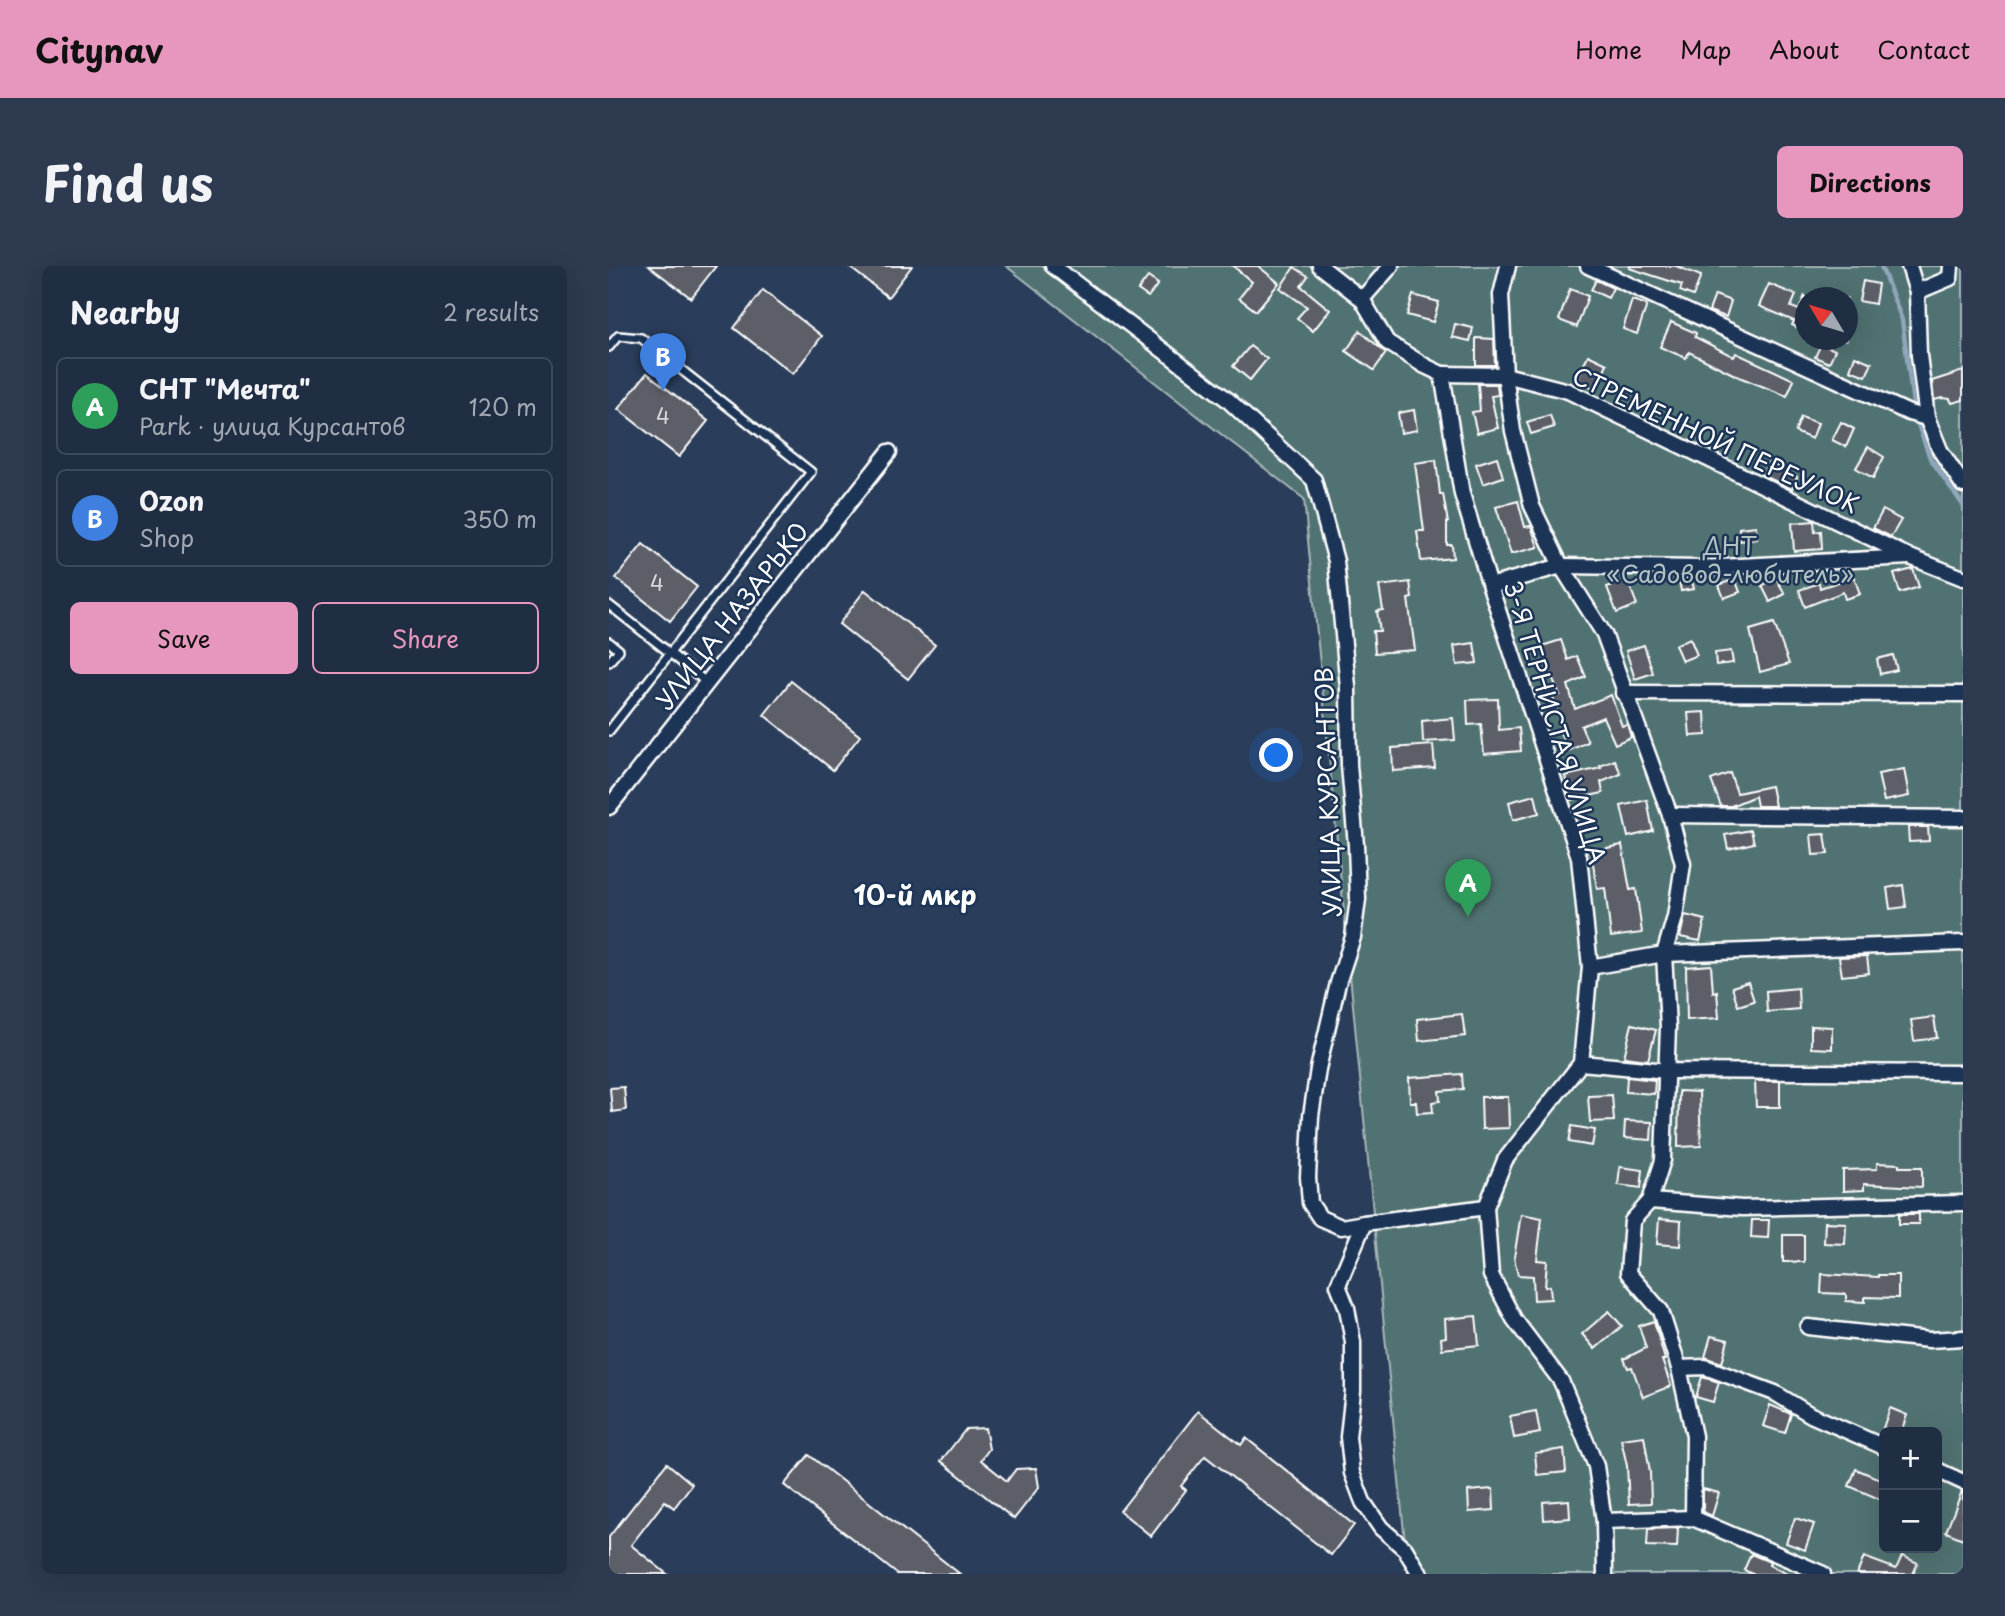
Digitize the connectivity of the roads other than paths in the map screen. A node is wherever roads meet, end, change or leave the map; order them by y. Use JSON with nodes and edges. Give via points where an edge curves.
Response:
{"nodes":[{"id":1,"x":1053,"y":266,"type":"edge"},
{"id":2,"x":1320,"y":266,"type":"edge"},
{"id":3,"x":1391,"y":266,"type":"edge"},
{"id":4,"x":1508,"y":266,"type":"edge"},
{"id":5,"x":1588,"y":266,"type":"edge"},
{"id":6,"x":1909,"y":266,"type":"edge"},
{"id":7,"x":1951,"y":266,"type":"edge"},
{"id":8,"x":1917,"y":292,"type":"junction"},
{"id":9,"x":1361,"y":299,"type":"junction"},
{"id":10,"x":609,"y":347,"type":"edge"},
{"id":11,"x":1442,"y":374,"type":"junction"},
{"id":12,"x":1505,"y":374,"type":"junction"},
{"id":13,"x":1927,"y":418,"type":"junction"},
{"id":14,"x":888,"y":452,"type":"dead end"},
{"id":15,"x":1963,"y":485,"type":"edge"},
{"id":16,"x":1910,"y":557,"type":"junction"},
{"id":17,"x":1561,"y":566,"type":"junction"},
{"id":18,"x":1963,"y":579,"type":"edge"},
{"id":19,"x":1490,"y":586,"type":"junction"},
{"id":20,"x":609,"y":605,"type":"edge"},
{"id":21,"x":609,"y":642,"type":"edge"},
{"id":22,"x":670,"y":653,"type":"junction"},
{"id":23,"x":609,"y":662,"type":"edge"},
{"id":24,"x":706,"y":681,"type":"junction"},
{"id":25,"x":1623,"y":693,"type":"junction"},
{"id":26,"x":1963,"y":694,"type":"edge"},
{"id":27,"x":609,"y":731,"type":"edge"},
{"id":28,"x":609,"y":807,"type":"edge"},
{"id":29,"x":1670,"y":815,"type":"junction"},
{"id":30,"x":1963,"y":818,"type":"edge"},
{"id":31,"x":1963,"y":943,"type":"edge"},
{"id":32,"x":1664,"y":954,"type":"junction"},
{"id":33,"x":1590,"y":967,"type":"junction"},
{"id":34,"x":1581,"y":1063,"type":"junction"},
{"id":35,"x":1667,"y":1071,"type":"junction"},
{"id":36,"x":1963,"y":1073,"type":"edge"},
{"id":37,"x":1650,"y":1201,"type":"junction"},
{"id":38,"x":1963,"y":1203,"type":"edge"},
{"id":39,"x":1486,"y":1207,"type":"junction"},
{"id":40,"x":1364,"y":1223,"type":"junction"},
{"id":41,"x":1808,"y":1327,"type":"dead end"},
{"id":42,"x":1963,"y":1338,"type":"edge"},
{"id":43,"x":1679,"y":1368,"type":"junction"},
{"id":44,"x":1879,"y":1445,"type":"edge"},
{"id":45,"x":1942,"y":1472,"type":"edge"},
{"id":46,"x":1963,"y":1482,"type":"edge"},
{"id":47,"x":1693,"y":1518,"type":"junction"},
{"id":48,"x":1604,"y":1521,"type":"junction"},
{"id":49,"x":1420,"y":1574,"type":"edge"},
{"id":50,"x":1605,"y":1574,"type":"edge"},
{"id":51,"x":1822,"y":1574,"type":"edge"}],
"edges":[{"from":1,"to":40,"type":"street","name":"УЛИЦА КУРСАНТОВ","via":[[1228,400],[1314,480],[1337,573],[1348,687],[1358,898],[1353,937],[1318,1069],[1308,1177],[1310,1203],[1319,1218],[1341,1227]]},
{"from":2,"to":9,"type":"street"},
{"from":3,"to":9,"type":"street"},
{"from":4,"to":12,"type":"street","via":[[1501,295]]},
{"from":5,"to":13,"type":"street"},
{"from":6,"to":8,"type":"street"},
{"from":7,"to":8,"type":"street","via":[[1950,278]]},
{"from":8,"to":13,"type":"street"},
{"from":9,"to":11,"type":"street","via":[[1387,342]]},
{"from":10,"to":22,"type":"lane","via":[[618,336],[641,338],[811,472]]},
{"from":11,"to":12,"type":"street","name":"СТРЕМЕННОЙ ПЕРЕУЛОК"},
{"from":11,"to":19,"type":"street","name":"3-Я ТЕРНИСТАЯ УЛИЦА","via":[[1462,494]]},
{"from":12,"to":16,"type":"street","name":"СТРЕМЕННОЙ ПЕРЕУЛОК","via":[[1568,391]]},
{"from":12,"to":17,"type":"street","via":[[1513,431],[1532,506]]},
{"from":13,"to":15,"type":"street","via":[[1940,450]]},
{"from":14,"to":24,"type":"street","name":"УЛИЦА НАЗАРЬКО"},
{"from":16,"to":17,"type":"street","via":[[1702,568]]},
{"from":16,"to":18,"type":"street","name":"СТРЕМЕННОЙ ПЕРЕУЛОК"},
{"from":17,"to":19,"type":"street"},
{"from":17,"to":25,"type":"street","via":[[1604,634]]},
{"from":19,"to":33,"type":"street","name":"3-Я ТЕРНИСТАЯ УЛИЦА","via":[[1579,857]]},
{"from":20,"to":22,"type":"lane"},
{"from":21,"to":23,"type":"lane","via":[[619,650]]},
{"from":22,"to":24,"type":"lane"},
{"from":22,"to":27,"type":"lane"},
{"from":24,"to":28,"type":"street","name":"УЛИЦА НАЗАРЬКО"},
{"from":25,"to":26,"type":"street"},
{"from":25,"to":29,"type":"street"},
{"from":29,"to":30,"type":"street"},
{"from":29,"to":32,"type":"street","via":[[1683,864]]},
{"from":31,"to":32,"type":"street"},
{"from":32,"to":33,"type":"street"},
{"from":32,"to":35,"type":"street"},
{"from":33,"to":34,"type":"street","name":"3-Я ТЕРНИСТАЯ УЛИЦА"},
{"from":34,"to":35,"type":"street"},
{"from":34,"to":39,"type":"street","via":[[1505,1160]]},
{"from":35,"to":36,"type":"street"},
{"from":35,"to":37,"type":"street","via":[[1663,1160]]},
{"from":37,"to":38,"type":"street","via":[[1742,1208]]},
{"from":37,"to":43,"type":"street","via":[[1632,1222],[1628,1273],[1661,1311]]},
{"from":39,"to":40,"type":"street"},
{"from":39,"to":48,"type":"street","via":[[1490,1275],[1514,1319],[1561,1381],[1596,1466]]},
{"from":40,"to":49,"type":"street","via":[[1338,1285],[1353,1342],[1348,1437],[1352,1473],[1363,1502],[1381,1528],[1405,1549]]},
{"from":41,"to":42,"type":"street","via":[[1929,1340]]},
{"from":43,"to":44,"type":"street","via":[[1705,1367],[1775,1393],[1811,1415]]},
{"from":43,"to":47,"type":"street","via":[[1694,1436]]},
{"from":45,"to":46,"type":"street"},
{"from":47,"to":48,"type":"street"},
{"from":47,"to":51,"type":"street"},
{"from":48,"to":50,"type":"street"}]}
